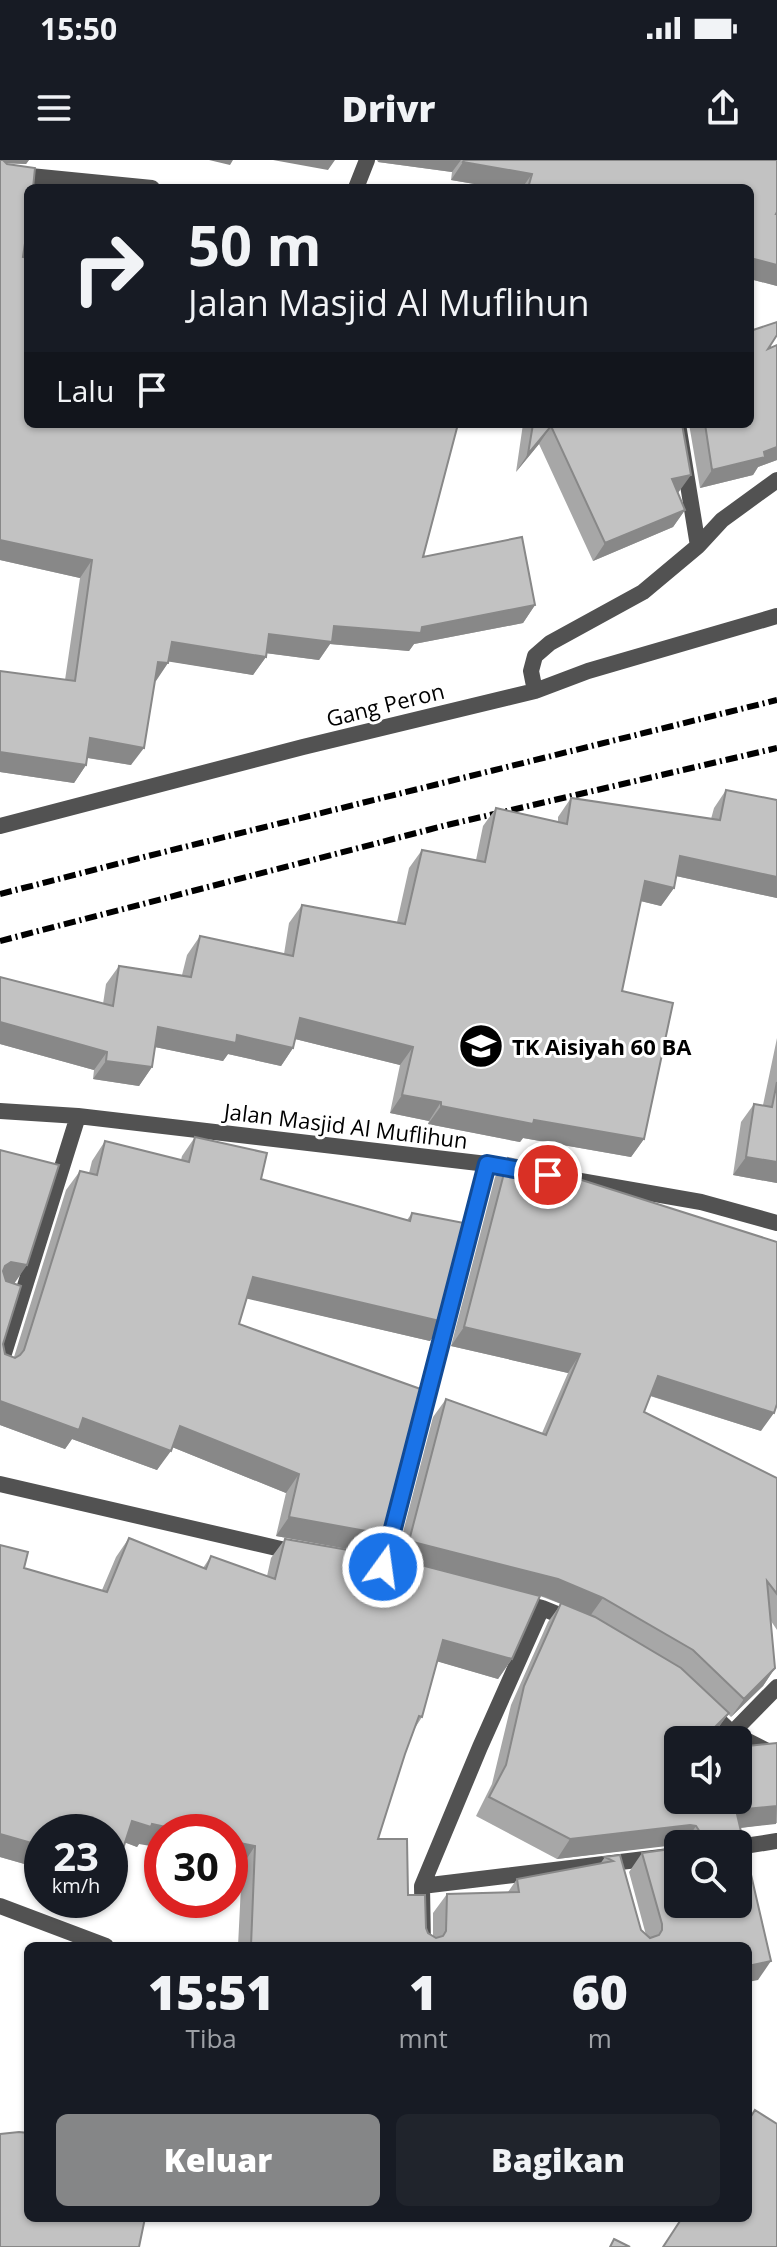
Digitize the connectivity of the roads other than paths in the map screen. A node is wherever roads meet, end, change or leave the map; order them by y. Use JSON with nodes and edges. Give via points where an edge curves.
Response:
{"nodes":[{"id":1,"x":367,"y":160,"type":"edge"},
{"id":2,"x":0,"y":173,"type":"edge"},
{"id":3,"x":111,"y":184,"type":"edge"},
{"id":4,"x":358,"y":184,"type":"edge"},
{"id":5,"x":679,"y":428,"type":"edge"},
{"id":6,"x":777,"y":480,"type":"edge"},
{"id":7,"x":698,"y":546,"type":"junction"},
{"id":8,"x":777,"y":616,"type":"edge"},
{"id":9,"x":535,"y":691,"type":"junction"},
{"id":10,"x":0,"y":826,"type":"edge"},
{"id":11,"x":0,"y":1111,"type":"edge"},
{"id":12,"x":78,"y":1116,"type":"junction"},
{"id":13,"x":487,"y":1164,"type":"junction"},
{"id":14,"x":777,"y":1223,"type":"edge"},
{"id":15,"x":0,"y":1366,"type":"edge"},
{"id":16,"x":0,"y":1484,"type":"edge"},
{"id":17,"x":321,"y":1557,"type":"edge"},
{"id":18,"x":412,"y":1574,"type":"edge"},
{"id":19,"x":498,"y":1597,"type":"edge"},
{"id":20,"x":542,"y":1608,"type":"junction"},
{"id":21,"x":586,"y":1626,"type":"edge"},
{"id":22,"x":777,"y":1687,"type":"edge"},
{"id":23,"x":697,"y":1700,"type":"edge"},
{"id":24,"x":725,"y":1726,"type":"edge"},
{"id":25,"x":739,"y":1726,"type":"edge"},
{"id":26,"x":752,"y":1743,"type":"edge"},
{"id":27,"x":777,"y":1756,"type":"edge"},
{"id":28,"x":777,"y":1841,"type":"edge"},
{"id":29,"x":752,"y":1845,"type":"edge"},
{"id":30,"x":664,"y":1859,"type":"edge"},
{"id":31,"x":422,"y":1886,"type":"junction"},
{"id":32,"x":0,"y":1906,"type":"edge"},
{"id":33,"x":95,"y":1942,"type":"edge"},
{"id":34,"x":423,"y":1942,"type":"edge"}],
"edges":[{"from":1,"to":4,"type":"street"},
{"from":2,"to":3,"type":"street"},
{"from":5,"to":7,"type":"street"},
{"from":6,"to":7,"type":"street","via":[[722,520]]},
{"from":7,"to":9,"type":"street","via":[[643,592],[535,656]]},
{"from":8,"to":9,"type":"street","name":"Gang Peron"},
{"from":9,"to":10,"type":"street","name":"Gang Peron"},
{"from":11,"to":12,"type":"street","name":"Jalan Masjid Al Muflihun"},
{"from":12,"to":13,"type":"street","name":"Jalan Masjid Al Muflihun"},
{"from":12,"to":15,"type":"street","via":[[16,1296]]},
{"from":13,"to":14,"type":"street","name":"Jalan Masjid Al Muflihun","via":[[701,1202]]},
{"from":13,"to":18,"type":"street","via":[[375,1566]]},
{"from":16,"to":17,"type":"street"},
{"from":19,"to":20,"type":"street"},
{"from":20,"to":21,"type":"street"},
{"from":20,"to":31,"type":"street"},
{"from":22,"to":25,"type":"street"},
{"from":23,"to":24,"type":"street"},
{"from":26,"to":27,"type":"street"},
{"from":28,"to":29,"type":"street"},
{"from":30,"to":31,"type":"street","via":[[616,1871]]},
{"from":31,"to":34,"type":"street"},
{"from":32,"to":33,"type":"street"}]}
